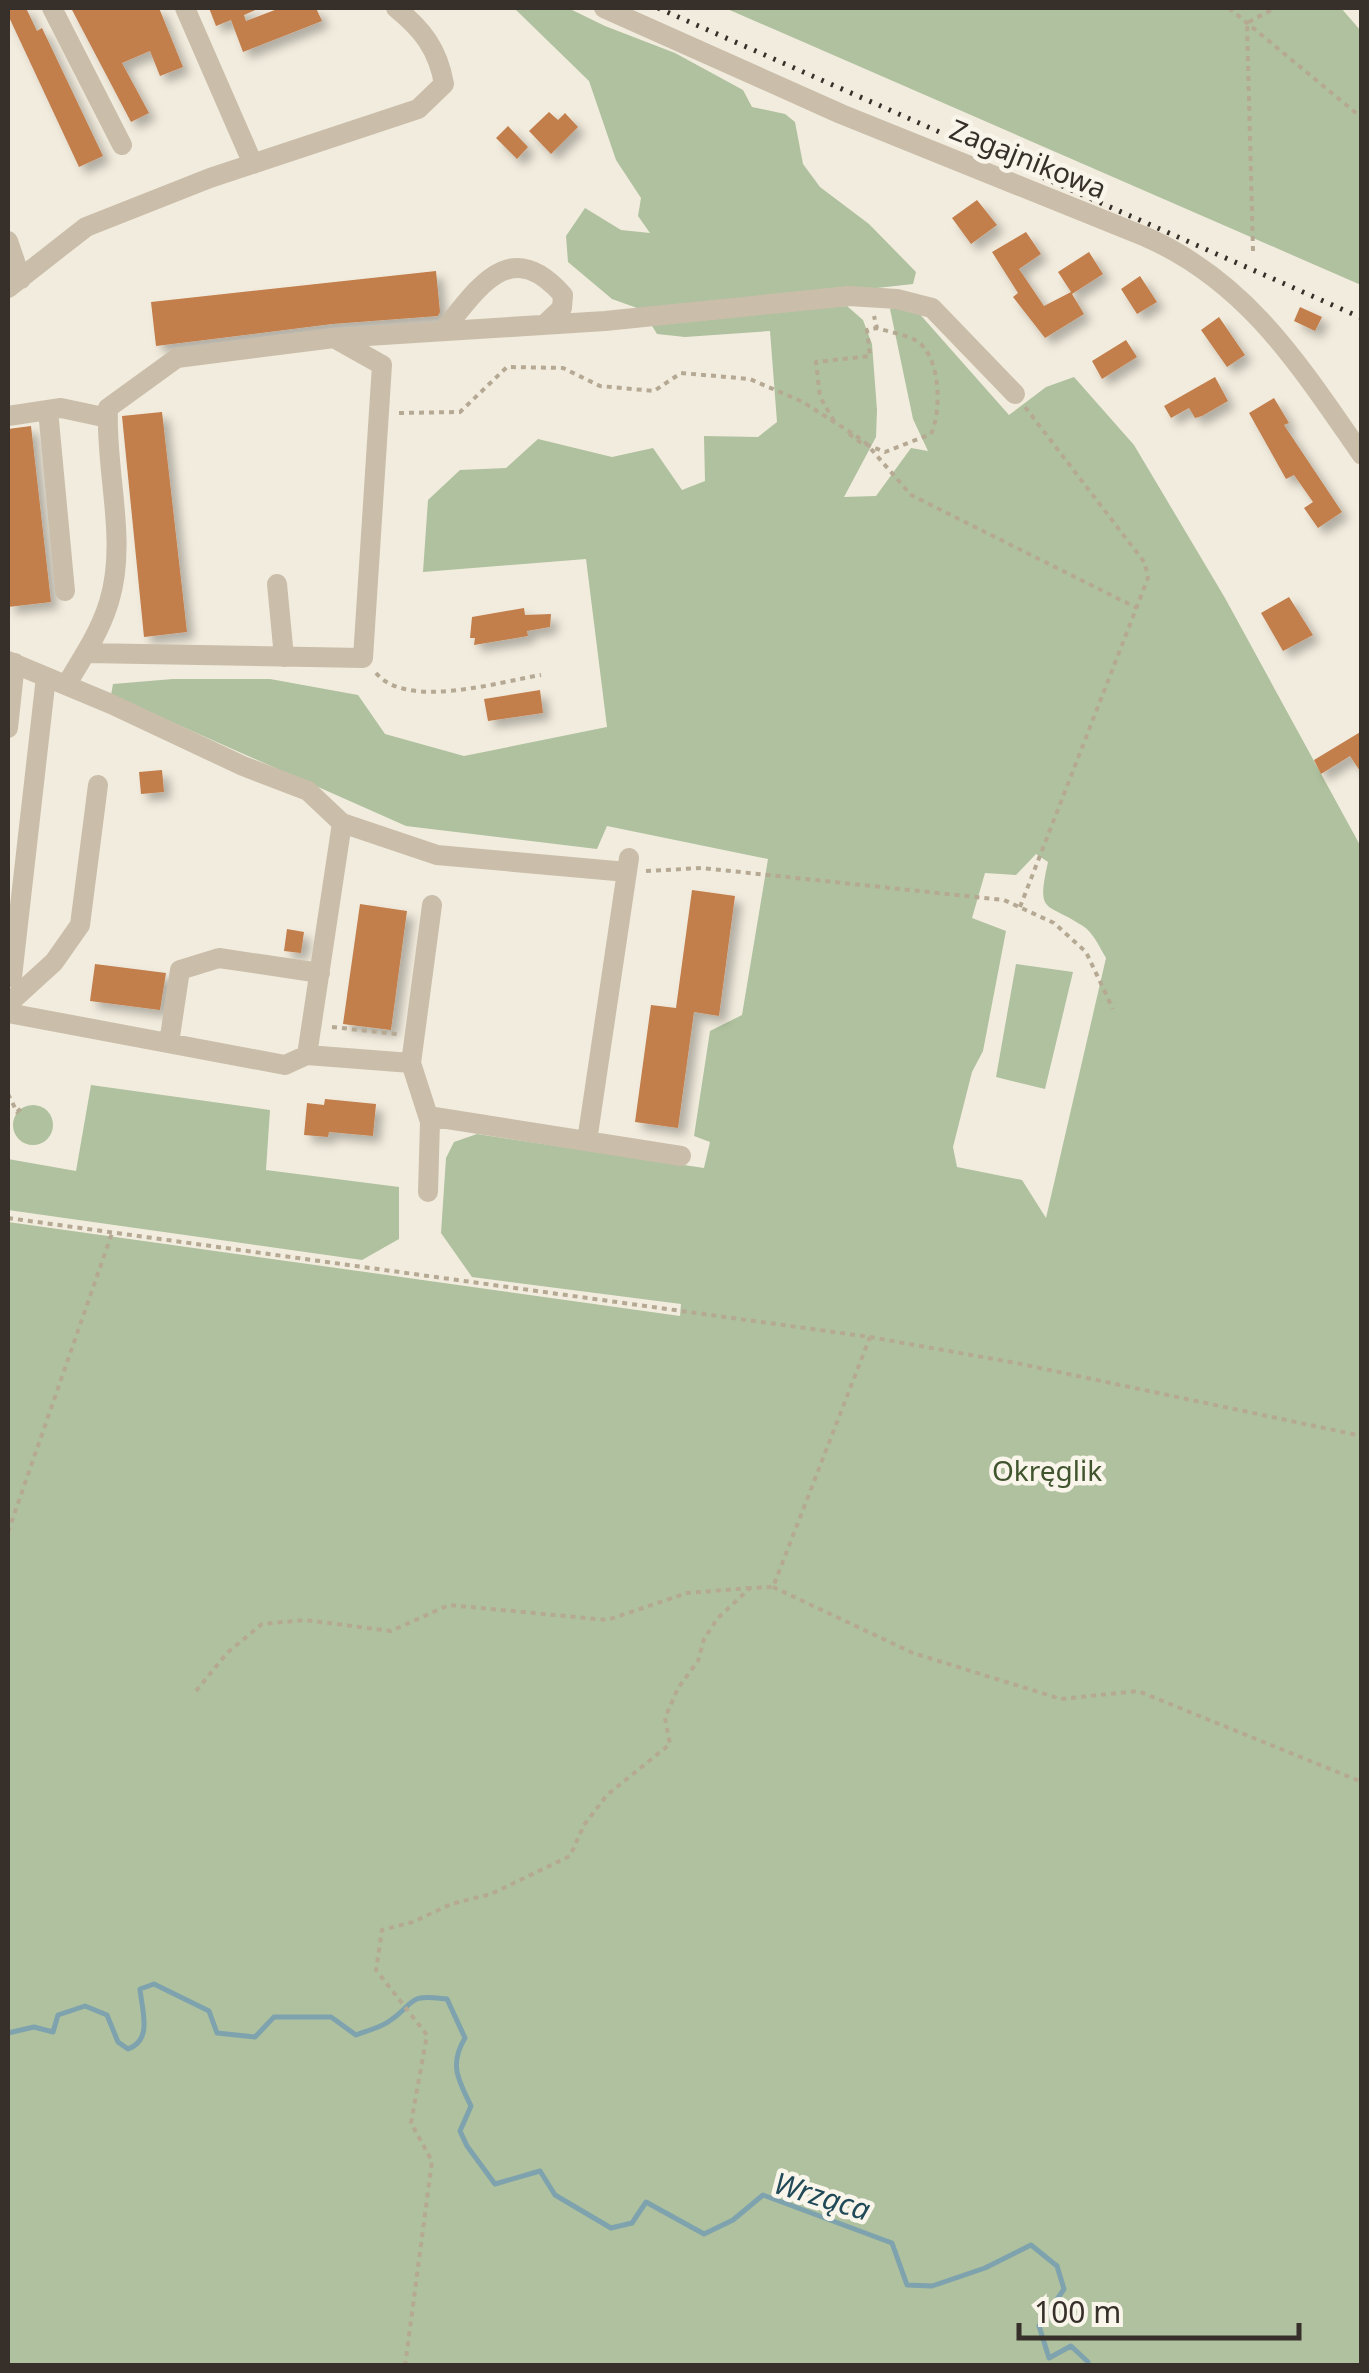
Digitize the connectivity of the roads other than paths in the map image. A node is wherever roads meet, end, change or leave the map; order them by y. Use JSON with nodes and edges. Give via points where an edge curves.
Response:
{"nodes":[{"id":1,"x":52,"y":8,"type":"edge"},
{"id":2,"x":185,"y":8,"type":"edge"},
{"id":3,"x":396,"y":8,"type":"edge"},
{"id":4,"x":604,"y":8,"type":"edge"},
{"id":5,"x":122,"y":145,"type":"dead end"},
{"id":6,"x":253,"y":164,"type":"junction"},
{"id":7,"x":8,"y":241,"type":"edge"},
{"id":8,"x":14,"y":283,"type":"edge"},
{"id":9,"x":544,"y":325,"type":"junction"},
{"id":10,"x":443,"y":331,"type":"junction"},
{"id":11,"x":334,"y":338,"type":"junction"},
{"id":12,"x":1016,"y":394,"type":"road end"},
{"id":13,"x":48,"y":410,"type":"junction"},
{"id":14,"x":8,"y":416,"type":"edge"},
{"id":15,"x":108,"y":418,"type":"junction"},
{"id":16,"x":1362,"y":454,"type":"edge"},
{"id":17,"x":278,"y":584,"type":"dead end"},
{"id":18,"x":65,"y":591,"type":"dead end"},
{"id":19,"x":86,"y":653,"type":"junction"},
{"id":20,"x":284,"y":656,"type":"junction"},
{"id":21,"x":11,"y":662,"type":"edge"},
{"id":22,"x":56,"y":681,"type":"junction"},
{"id":23,"x":8,"y":728,"type":"edge"},
{"id":24,"x":98,"y":785,"type":"dead end"},
{"id":25,"x":342,"y":823,"type":"junction"},
{"id":26,"x":432,"y":905,"type":"dead end"},
{"id":27,"x":320,"y":972,"type":"junction"},
{"id":28,"x":8,"y":977,"type":"edge"},
{"id":29,"x":8,"y":1004,"type":"edge"},
{"id":30,"x":8,"y":1014,"type":"edge"},
{"id":31,"x":169,"y":1043,"type":"junction"},
{"id":32,"x":307,"y":1055,"type":"junction"},
{"id":33,"x":410,"y":1062,"type":"junction"},
{"id":34,"x":428,"y":1116,"type":"junction"},
{"id":35,"x":587,"y":1141,"type":"junction"},
{"id":36,"x":681,"y":1156,"type":"dead end"},
{"id":37,"x":428,"y":1192,"type":"dead end"}],
"edges":[{"from":1,"to":5,"type":"street"},
{"from":2,"to":6,"type":"street"},
{"from":3,"to":6,"type":"street","via":[[440,59],[444,84],[418,110]]},
{"from":4,"to":16,"type":"street","name":"Zagajnikowa","via":[[1192,258],[1272,332]]},
{"from":6,"to":8,"type":"street","via":[[86,227]]},
{"from":7,"to":8,"type":"street"},
{"from":9,"to":10,"type":"street"},
{"from":9,"to":10,"type":"street","via":[[562,308],[563,295],[546,276],[501,269]]},
{"from":9,"to":12,"type":"street","via":[[849,296],[898,299],[932,308]]},
{"from":10,"to":11,"type":"street"},
{"from":11,"to":15,"type":"street","via":[[177,358],[108,408]]},
{"from":11,"to":20,"type":"street","via":[[382,366],[363,658]]},
{"from":13,"to":14,"type":"street"},
{"from":13,"to":15,"type":"street"},
{"from":13,"to":18,"type":"street"},
{"from":15,"to":19,"type":"street","via":[[116,544],[110,600]]},
{"from":17,"to":20,"type":"street"},
{"from":19,"to":20,"type":"street"},
{"from":19,"to":22,"type":"street"},
{"from":21,"to":22,"type":"street"},
{"from":21,"to":23,"type":"street"},
{"from":22,"to":25,"type":"street","via":[[308,791]]},
{"from":22,"to":28,"type":"street"},
{"from":24,"to":29,"type":"street","via":[[80,925],[54,962]]},
{"from":25,"to":27,"type":"street"},
{"from":25,"to":35,"type":"street","via":[[437,855],[628,865]]},
{"from":26,"to":33,"type":"street"},
{"from":27,"to":31,"type":"street","via":[[220,958],[180,970]]},
{"from":27,"to":32,"type":"street"},
{"from":30,"to":31,"type":"street"},
{"from":31,"to":32,"type":"street","via":[[285,1065]]},
{"from":32,"to":33,"type":"street"},
{"from":33,"to":34,"type":"street"},
{"from":34,"to":35,"type":"street"},
{"from":34,"to":37,"type":"street"},
{"from":35,"to":36,"type":"street"}]}
